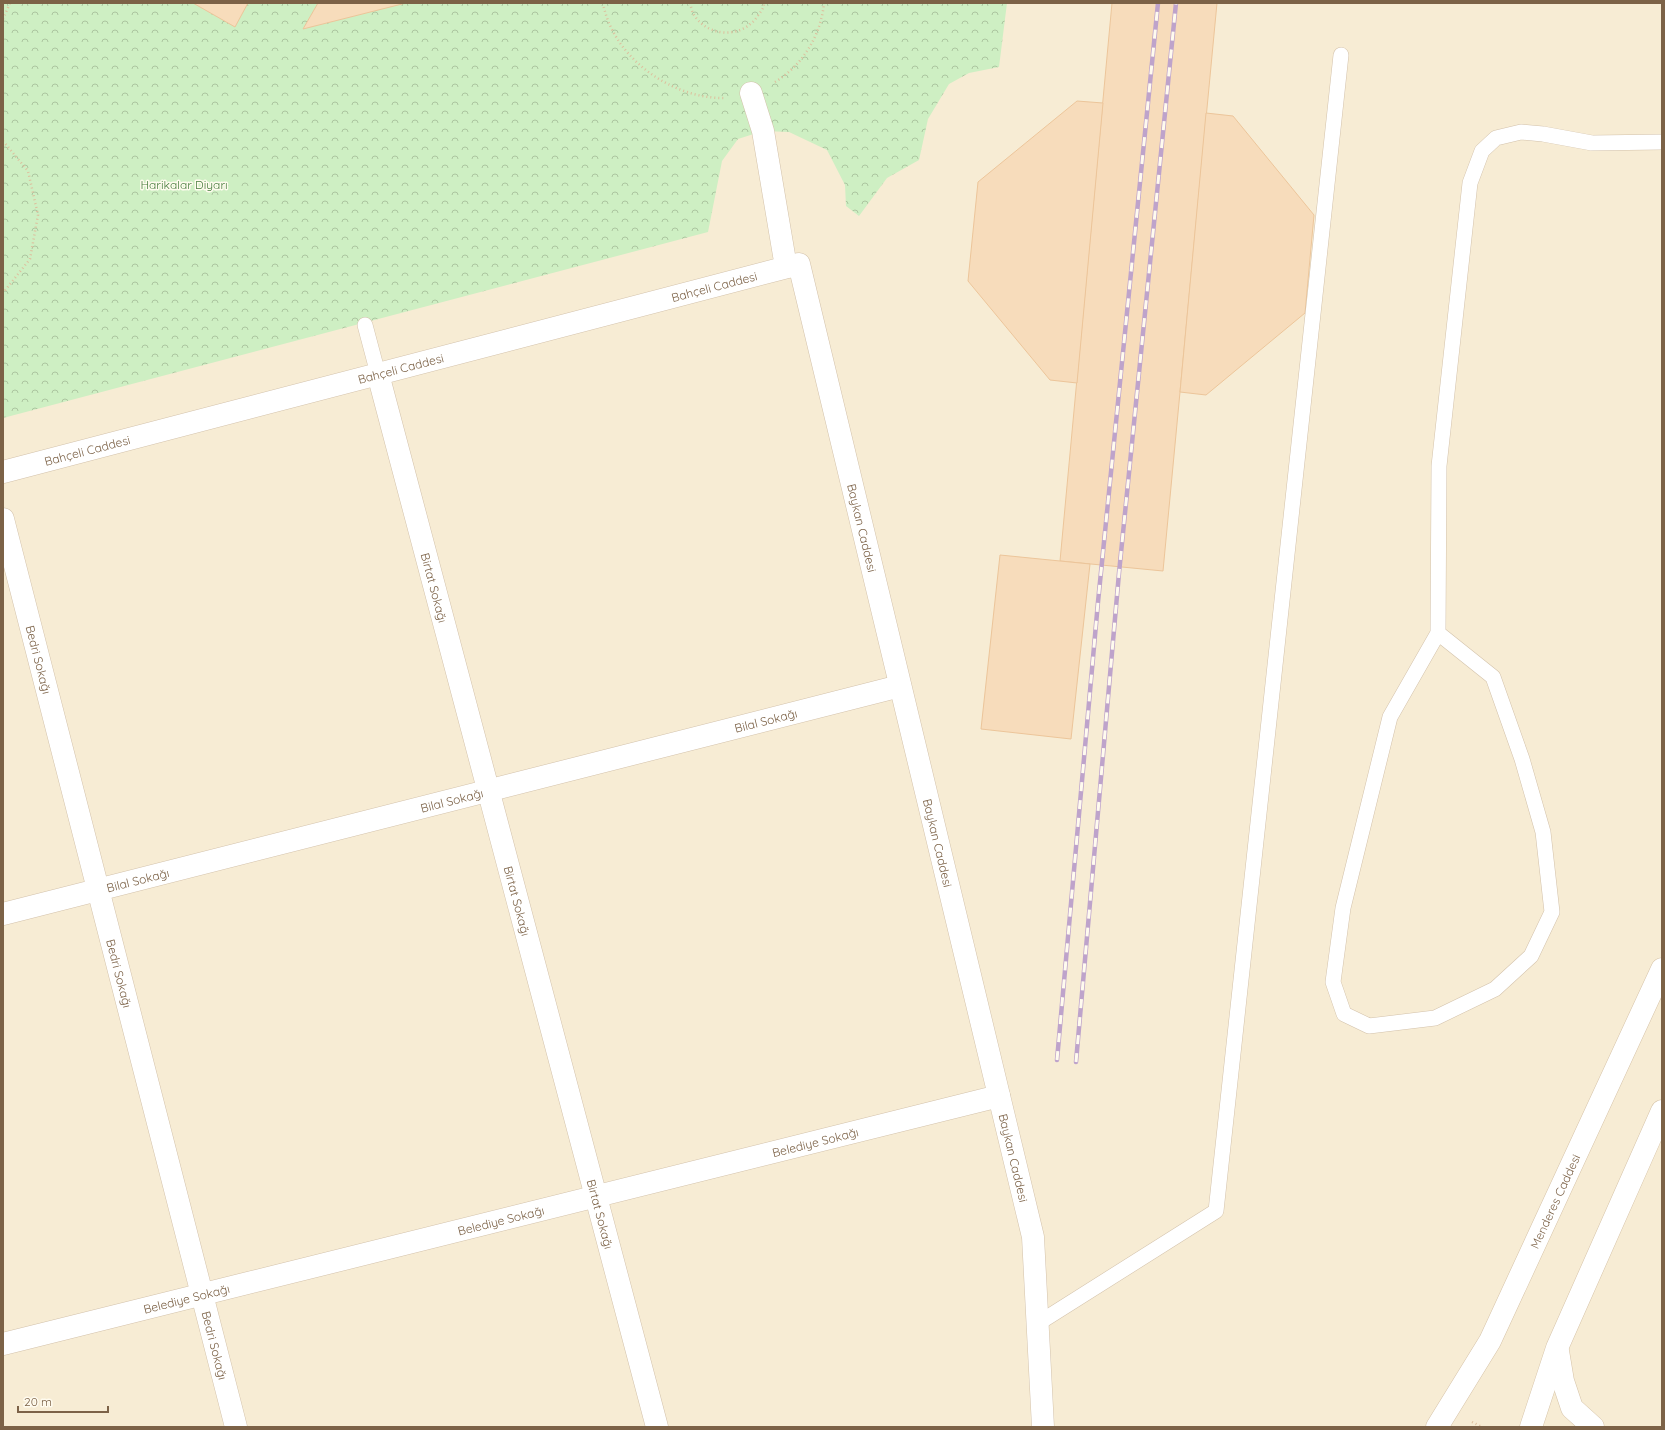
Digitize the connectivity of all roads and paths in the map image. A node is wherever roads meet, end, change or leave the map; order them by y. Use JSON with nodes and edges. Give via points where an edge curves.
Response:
{"nodes":[{"id":1,"x":10,"y":3,"type":"edge"},
{"id":2,"x":604,"y":3,"type":"edge"},
{"id":3,"x":690,"y":3,"type":"edge"},
{"id":4,"x":764,"y":3,"type":"edge"},
{"id":5,"x":824,"y":3,"type":"edge"},
{"id":6,"x":3,"y":19,"type":"edge"},
{"id":7,"x":1341,"y":54,"type":"dead end"},
{"id":8,"x":751,"y":93,"type":"junction"},
{"id":9,"x":3,"y":141,"type":"edge"},
{"id":10,"x":1662,"y":142,"type":"edge"},
{"id":11,"x":793,"y":266,"type":"junction"},
{"id":12,"x":3,"y":292,"type":"edge"},
{"id":13,"x":365,"y":324,"type":"dead end"},
{"id":14,"x":378,"y":374,"type":"junction"},
{"id":15,"x":3,"y":472,"type":"edge"},
{"id":16,"x":3,"y":519,"type":"edge"},
{"id":17,"x":1438,"y":633,"type":"junction"},
{"id":18,"x":900,"y":686,"type":"junction"},
{"id":19,"x":488,"y":791,"type":"junction"},
{"id":20,"x":99,"y":890,"type":"junction"},
{"id":21,"x":3,"y":914,"type":"edge"},
{"id":22,"x":1662,"y":969,"type":"edge"},
{"id":23,"x":999,"y":1096,"type":"junction"},
{"id":24,"x":1662,"y":1111,"type":"edge"},
{"id":25,"x":596,"y":1196,"type":"junction"},
{"id":26,"x":202,"y":1294,"type":"junction"},
{"id":27,"x":1037,"y":1324,"type":"junction"},
{"id":28,"x":3,"y":1344,"type":"edge"},
{"id":29,"x":1558,"y":1348,"type":"junction"},
{"id":30,"x":1468,"y":1420,"type":"dead end"},
{"id":31,"x":236,"y":1427,"type":"edge"},
{"id":32,"x":657,"y":1427,"type":"edge"},
{"id":33,"x":1043,"y":1427,"type":"edge"},
{"id":34,"x":1437,"y":1427,"type":"edge"},
{"id":35,"x":1482,"y":1427,"type":"edge"},
{"id":36,"x":1531,"y":1427,"type":"edge"},
{"id":37,"x":1593,"y":1427,"type":"edge"}],
"edges":[{"from":1,"to":6,"type":"path"},
{"from":2,"to":8,"type":"path","via":[[616,38],[637,63],[659,79],[683,92],[709,98],[737,98]]},
{"from":3,"to":4,"type":"path","via":[[694,15],[710,30],[731,34],[751,25],[764,8]]},
{"from":5,"to":8,"type":"path","via":[[818,31],[805,56],[786,75],[763,90]]},
{"from":7,"to":27,"type":"lane","via":[[1216,1211]]},
{"from":8,"to":11,"type":"street","name":"Baykan Caddesi","via":[[763,131]]},
{"from":9,"to":12,"type":"path","via":[[28,171],[38,215],[30,259]]},
{"from":10,"to":17,"type":"lane","via":[[1592,143],[1521,132],[1496,138],[1482,151],[1470,183],[1439,466]]},
{"from":11,"to":14,"type":"street","name":"Bahçeli Caddesi"},
{"from":11,"to":18,"type":"street","name":"Baykan Caddesi"},
{"from":13,"to":14,"type":"lane"},
{"from":14,"to":15,"type":"street","name":"Bahçeli Caddesi"},
{"from":14,"to":19,"type":"street","name":"Birtat Sokağı"},
{"from":16,"to":20,"type":"street","name":"Bedri Sokağı"},
{"from":17,"to":17,"type":"lane","via":[[1493,677],[1522,759],[1543,832],[1552,912],[1531,956],[1495,989],[1435,1018],[1369,1026],[1344,1014],[1333,982],[1343,908],[1390,717]]},
{"from":18,"to":19,"type":"street","name":"Bilal Sokağı"},
{"from":18,"to":23,"type":"street","name":"Baykan Caddesi"},
{"from":19,"to":20,"type":"street","name":"Bilal Sokağı"},
{"from":19,"to":25,"type":"street","name":"Birtat Sokağı"},
{"from":20,"to":21,"type":"street","name":"Bilal Sokağı"},
{"from":20,"to":26,"type":"street","name":"Bedri Sokağı"},
{"from":22,"to":34,"type":"street","name":"Menderes Caddesi","via":[[1490,1341]]},
{"from":23,"to":25,"type":"street","name":"Belediye Sokağı"},
{"from":23,"to":27,"type":"street","name":"Baykan Caddesi","via":[[1033,1237]]},
{"from":24,"to":29,"type":"street"},
{"from":25,"to":26,"type":"street","name":"Belediye Sokağı"},
{"from":25,"to":32,"type":"street","name":"Birtat Sokağı"},
{"from":26,"to":28,"type":"street","name":"Belediye Sokağı"},
{"from":26,"to":31,"type":"street","name":"Bedri Sokağı"},
{"from":27,"to":33,"type":"street","name":"Baykan Caddesi"},
{"from":29,"to":36,"type":"street"},
{"from":29,"to":37,"type":"street","via":[[1563,1381],[1572,1408]]},
{"from":30,"to":35,"type":"path"}]}
